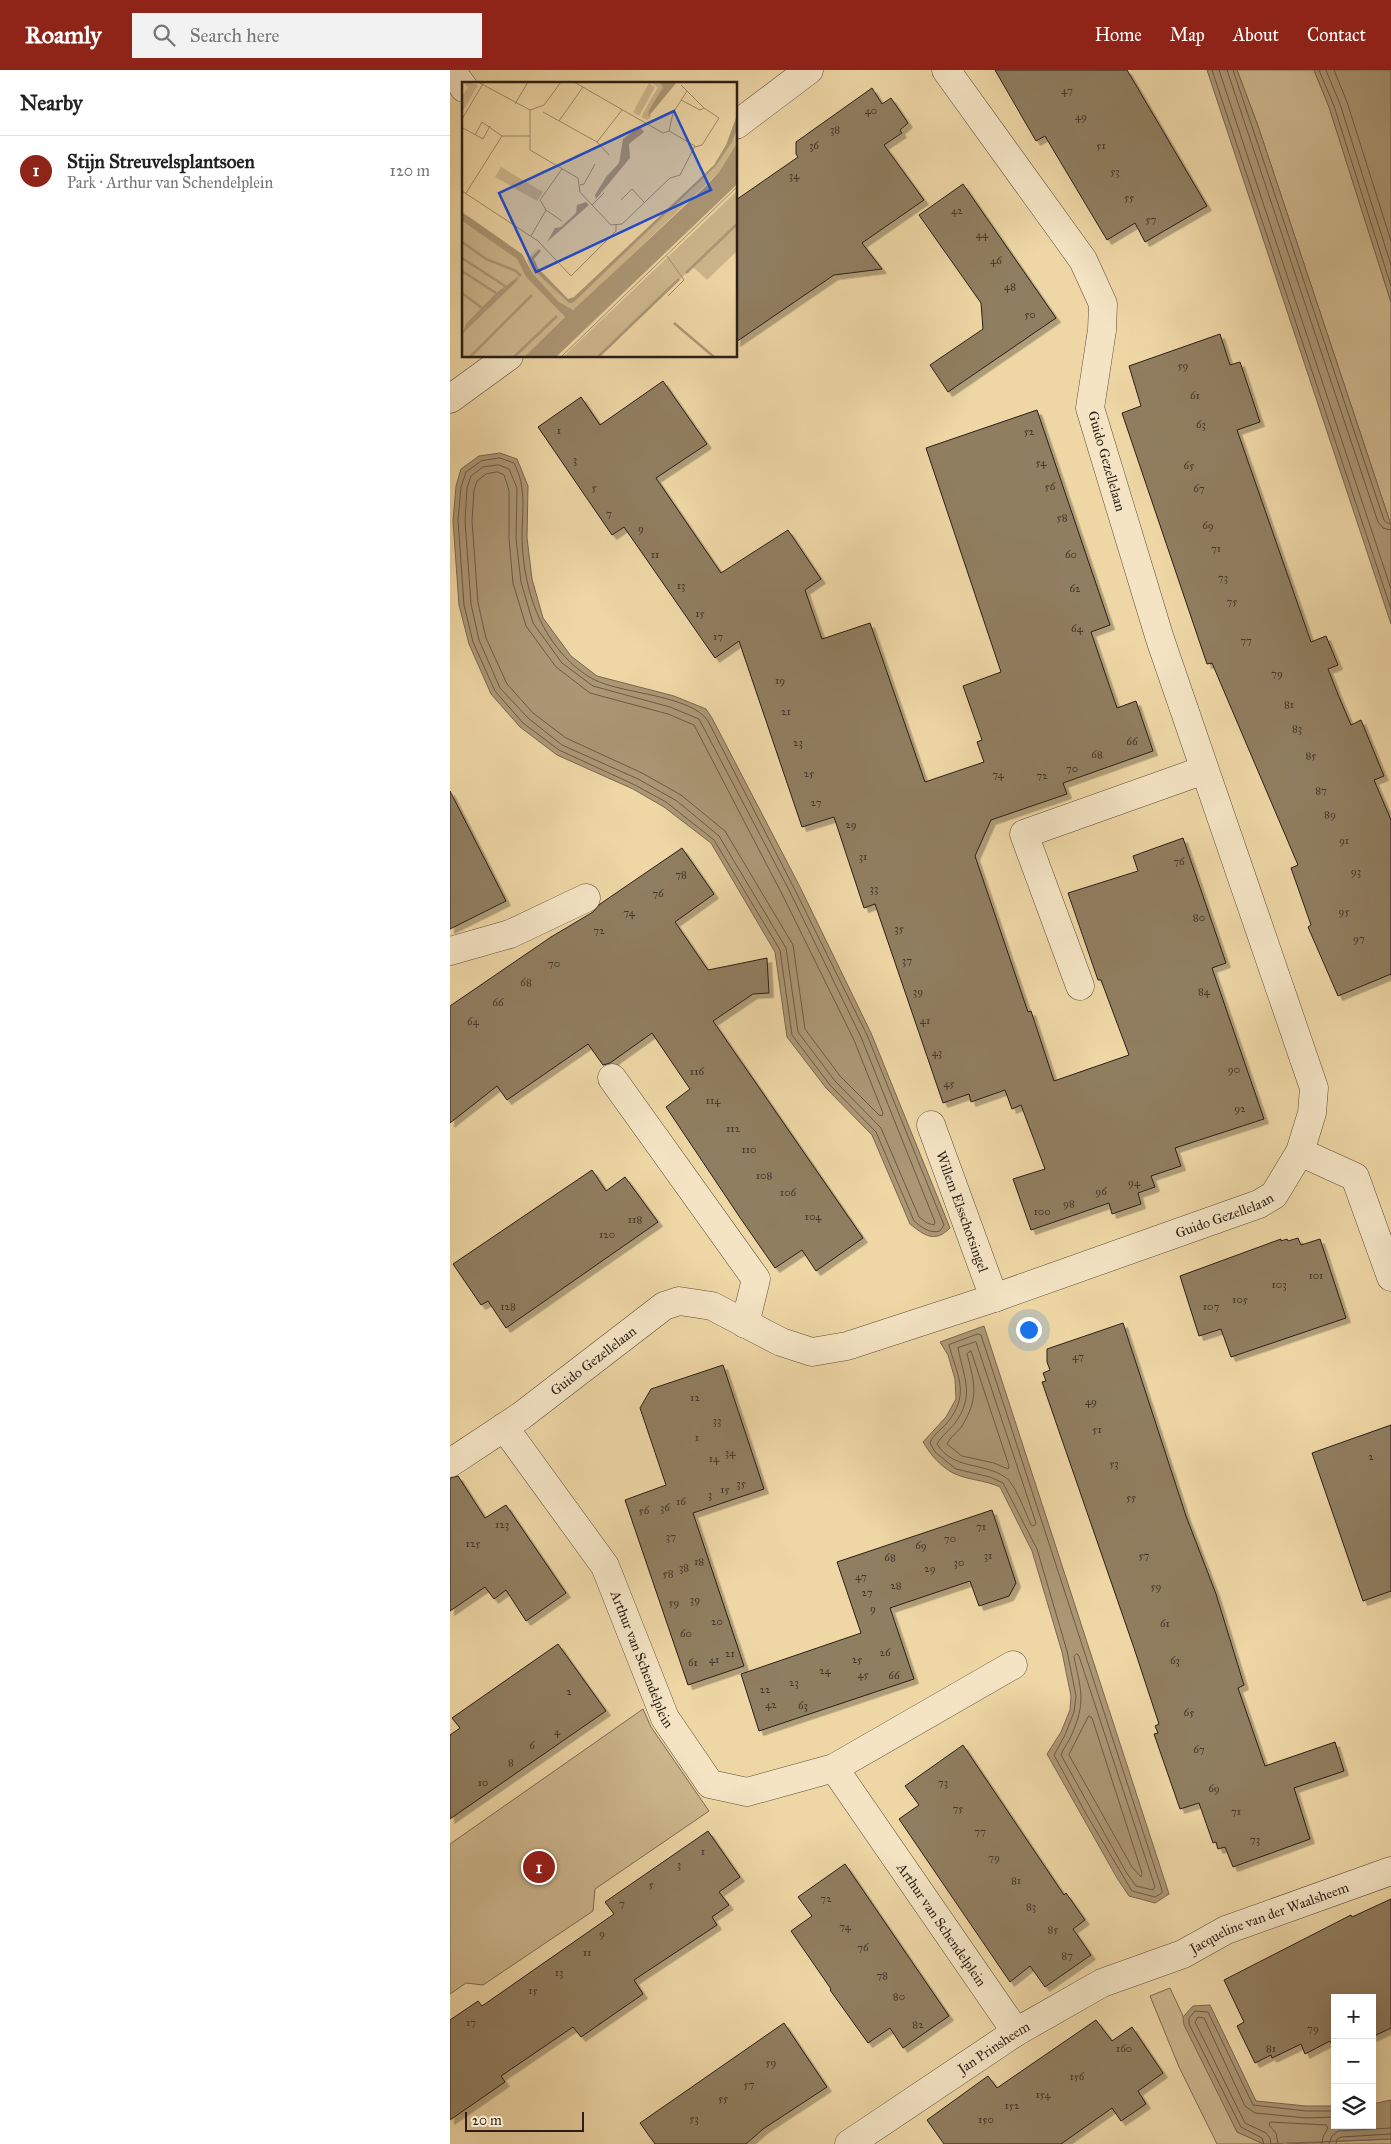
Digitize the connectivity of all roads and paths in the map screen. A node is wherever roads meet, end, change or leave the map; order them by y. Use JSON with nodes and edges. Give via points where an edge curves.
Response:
{"nodes":[{"id":1,"x":451,"y":70,"type":"edge"},
{"id":2,"x":810,"y":70,"type":"edge"},
{"id":3,"x":946,"y":70,"type":"edge"},
{"id":4,"x":462,"y":85,"type":"edge"},
{"id":5,"x":738,"y":124,"type":"edge"},
{"id":6,"x":506,"y":358,"type":"edge"},
{"id":7,"x":450,"y":399,"type":"edge"},
{"id":8,"x":1204,"y":770,"type":"junction"},
{"id":9,"x":586,"y":898,"type":"dead end"},
{"id":10,"x":450,"y":951,"type":"edge"},
{"id":11,"x":1080,"y":986,"type":"dead end"},
{"id":12,"x":612,"y":1078,"type":"dead end"},
{"id":13,"x":931,"y":1125,"type":"dead end"},
{"id":14,"x":1300,"y":1152,"type":"junction"},
{"id":15,"x":1391,"y":1276,"type":"edge"},
{"id":16,"x":994,"y":1298,"type":"junction"},
{"id":17,"x":745,"y":1324,"type":"junction"},
{"id":18,"x":504,"y":1427,"type":"junction"},
{"id":19,"x":450,"y":1463,"type":"edge"},
{"id":20,"x":1012,"y":1665,"type":"dead end"},
{"id":21,"x":834,"y":1768,"type":"junction"},
{"id":22,"x":1391,"y":1871,"type":"edge"},
{"id":23,"x":1148,"y":1967,"type":"joint"},
{"id":24,"x":1016,"y":2032,"type":"junction"},
{"id":25,"x":848,"y":2144,"type":"edge"}],
"edges":[{"from":1,"to":4,"type":"street"},
{"from":2,"to":5,"type":"street"},
{"from":3,"to":8,"type":"street","name":"Guido Gezellelaan","via":[[1082,260],[1103,304],[1090,408],[1160,639]]},
{"from":6,"to":7,"type":"street"},
{"from":8,"to":11,"type":"street","via":[[1024,834]]},
{"from":8,"to":14,"type":"street","name":"Guido Gezellelaan","via":[[1314,1088],[1312,1113]]},
{"from":9,"to":10,"type":"street","via":[[510,934]]},
{"from":12,"to":17,"type":"street","via":[[756,1280]]},
{"from":13,"to":16,"type":"street","name":"Willem Elsschotsingel"},
{"from":14,"to":15,"type":"street","via":[[1355,1177]]},
{"from":14,"to":16,"type":"street","name":"Guido Gezellelaan","via":[[1274,1195],[1259,1204]]},
{"from":16,"to":17,"type":"street","name":"Guido Gezellelaan","via":[[847,1346],[812,1352]]},
{"from":17,"to":18,"type":"street","name":"Guido Gezellelaan","via":[[712,1306],[679,1301],[664,1306]]},
{"from":18,"to":19,"type":"street","name":"Guido Gezellelaan"},
{"from":18,"to":21,"type":"street","name":"Arthur van Schendelplein","via":[[604,1566],[665,1718],[710,1784],[747,1792]]},
{"from":20,"to":21,"type":"street","name":"Arthur van Schendelplein"},
{"from":21,"to":24,"type":"street","name":"Arthur van Schendelplein"},
{"from":22,"to":23,"type":"street","name":"Jacqueline van der Waalsheem","via":[[1226,1930],[1183,1954]]},
{"from":23,"to":24,"type":"street","name":"Jan Prinsheem","via":[[1102,1983]]},
{"from":24,"to":25,"type":"street","name":"Jan Prinsheem"}]}
